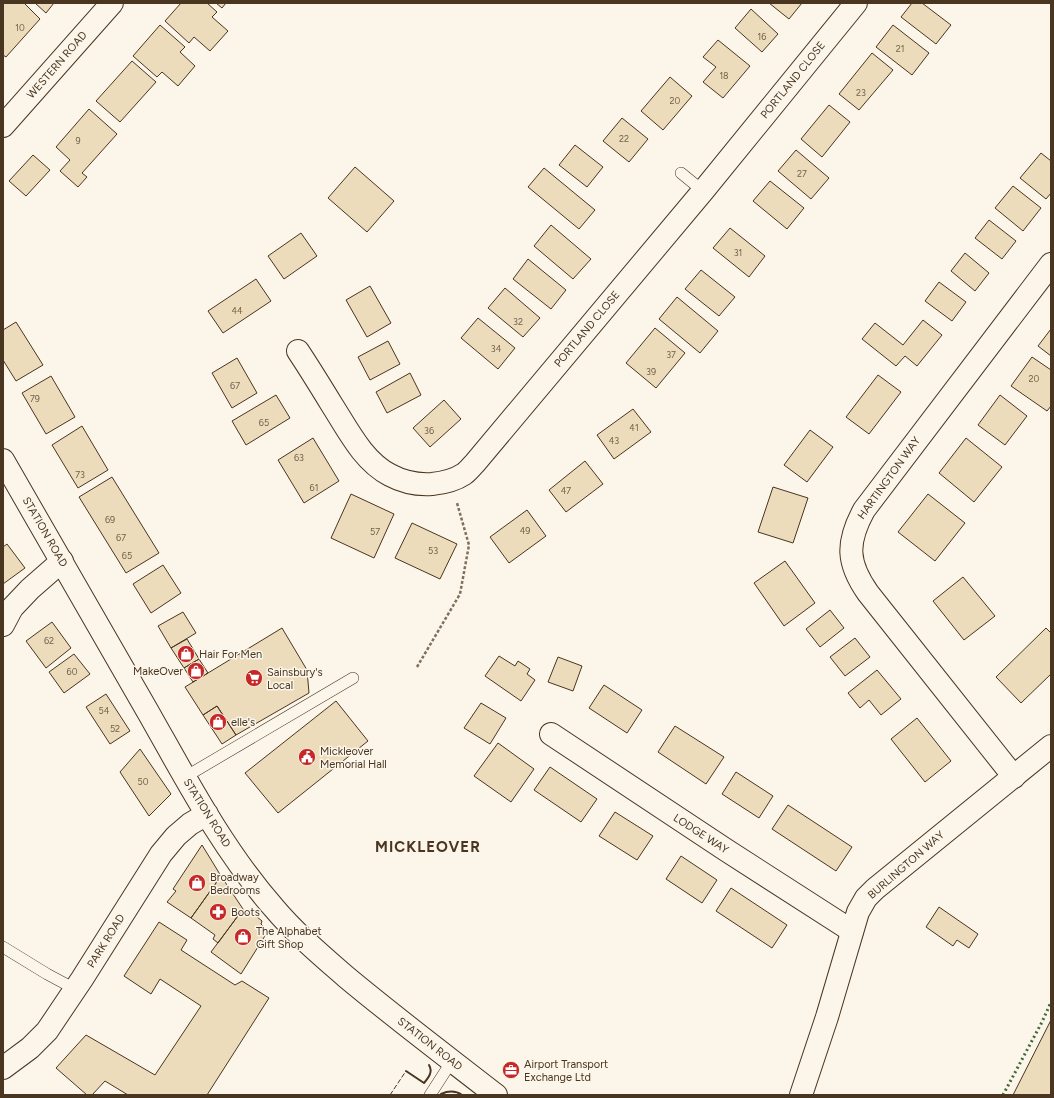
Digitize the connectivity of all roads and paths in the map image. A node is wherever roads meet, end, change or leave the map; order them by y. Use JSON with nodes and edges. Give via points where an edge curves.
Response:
{"nodes":[{"id":1,"x":112,"y":3,"type":"edge"},
{"id":2,"x":856,"y":3,"type":"edge"},
{"id":3,"x":3,"y":126,"type":"edge"},
{"id":4,"x":681,"y":173,"type":"dead end"},
{"id":5,"x":702,"y":191,"type":"junction"},
{"id":6,"x":1051,"y":264,"type":"edge"},
{"id":7,"x":298,"y":350,"type":"dead end"},
{"id":8,"x":3,"y":460,"type":"edge"},
{"id":9,"x":450,"y":480,"type":"junction"},
{"id":10,"x":62,"y":561,"type":"junction"},
{"id":11,"x":3,"y":625,"type":"edge"},
{"id":12,"x":417,"y":667,"type":"dead end"},
{"id":13,"x":353,"y":678,"type":"dead end"},
{"id":14,"x":551,"y":734,"type":"dead end"},
{"id":15,"x":1051,"y":746,"type":"edge"},
{"id":16,"x":185,"y":777,"type":"junction"},
{"id":17,"x":1014,"y":777,"type":"junction"},
{"id":18,"x":207,"y":814,"type":"junction"},
{"id":19,"x":852,"y":931,"type":"junction"},
{"id":20,"x":3,"y":947,"type":"edge"},
{"id":21,"x":75,"y":989,"type":"junction"},
{"id":22,"x":452,"y":1061,"type":"junction"},
{"id":23,"x":3,"y":1068,"type":"edge"},
{"id":24,"x":430,"y":1095,"type":"edge"},
{"id":25,"x":496,"y":1095,"type":"edge"},
{"id":26,"x":801,"y":1095,"type":"edge"}],
"edges":[{"from":1,"to":3,"type":"street","name":"WESTERN ROAD"},
{"from":2,"to":5,"type":"street","name":"PORTLAND CLOSE"},
{"from":4,"to":5,"type":"lane"},
{"from":5,"to":9,"type":"street","name":"PORTLAND CLOSE","via":[[474,463],[464,474]]},
{"from":6,"to":17,"type":"street","name":"HARTINGTON WAY","via":[[864,510],[856,524],[851,549],[858,580]]},
{"from":7,"to":9,"type":"street","name":"PORTLAND CLOSE","via":[[358,445],[379,467],[390,475],[411,483]]},
{"from":8,"to":10,"type":"street","name":"STATION ROAD"},
{"from":9,"to":12,"type":"path","via":[[469,545],[460,594]]},
{"from":10,"to":11,"type":"street","via":[[12,608]]},
{"from":10,"to":16,"type":"street","name":"STATION ROAD"},
{"from":13,"to":16,"type":"lane"},
{"from":14,"to":19,"type":"street","name":"LODGE WAY"},
{"from":15,"to":17,"type":"street","name":"BURLINGTON WAY"},
{"from":16,"to":18,"type":"street","name":"STATION ROAD"},
{"from":17,"to":19,"type":"street","name":"BURLINGTON WAY","via":[[866,898]]},
{"from":18,"to":21,"type":"street","name":"PARK ROAD","via":[[176,836],[161,854]]},
{"from":18,"to":22,"type":"street","name":"STATION ROAD","via":[[241,867],[276,911],[303,939],[367,994]]},
{"from":19,"to":26,"type":"street","name":"BURLINGTON WAY"},
{"from":20,"to":21,"type":"lane"},
{"from":21,"to":23,"type":"street","name":"PARK ROAD","via":[[47,1031],[30,1048]]},
{"from":22,"to":24,"type":"lane"},
{"from":22,"to":25,"type":"street","name":"STATION ROAD"}]}
